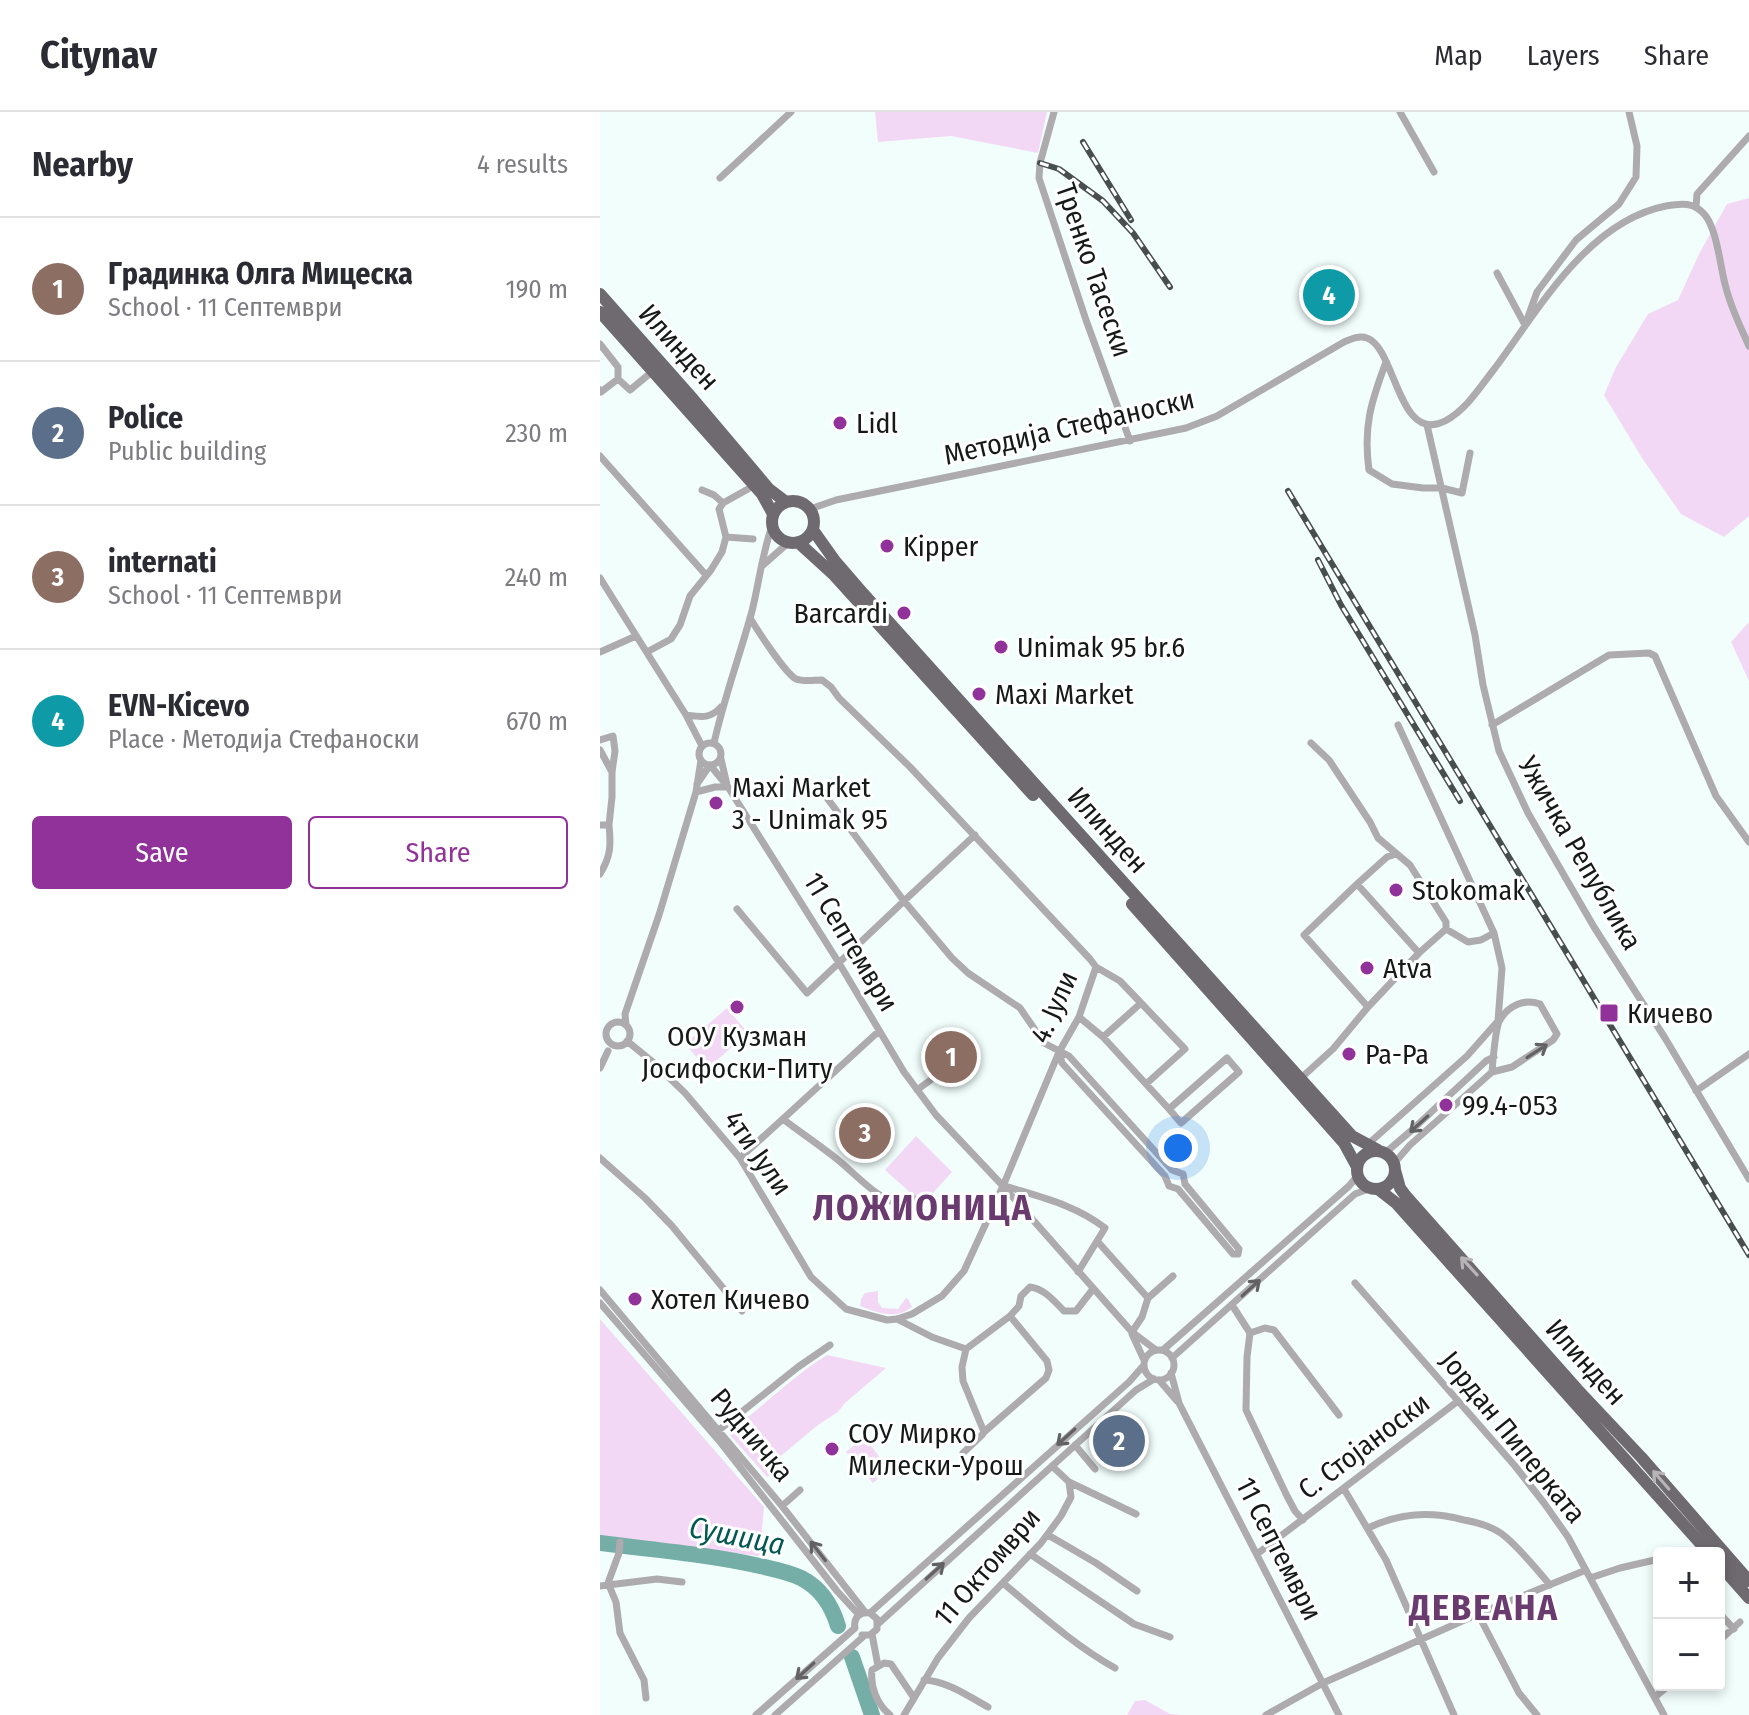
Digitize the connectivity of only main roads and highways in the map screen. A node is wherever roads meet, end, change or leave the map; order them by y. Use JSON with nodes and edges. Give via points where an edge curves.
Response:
{"nodes":[{"id":1,"x":600,"y":294,"type":"edge"},
{"id":2,"x":600,"y":312,"type":"edge"},
{"id":3,"x":786,"y":502,"type":"junction"},
{"id":4,"x":773,"y":520,"type":"junction"},
{"id":5,"x":813,"y":530,"type":"junction"},
{"id":6,"x":794,"y":543,"type":"junction"},
{"id":7,"x":1377,"y":1149,"type":"junction"},
{"id":8,"x":1395,"y":1170,"type":"junction"},
{"id":9,"x":1357,"y":1171,"type":"junction"},
{"id":10,"x":1375,"y":1189,"type":"junction"},
{"id":11,"x":1704,"y":1547,"type":"edge"},
{"id":12,"x":1725,"y":1571,"type":"edge"},
{"id":13,"x":1749,"y":1581,"type":"edge"},
{"id":14,"x":1749,"y":1598,"type":"edge"}],
"edges":[{"from":1,"to":3,"type":"main road","name":"Илинден","via":[[769,489]]},
{"from":2,"to":4,"type":"main road","name":"Илинден","via":[[762,494]]},
{"from":3,"to":4,"type":"main road"},
{"from":3,"to":5,"type":"main road","name":"Илинден","via":[[810,509]]},
{"from":4,"to":6,"type":"main road","name":"Илинден","via":[[777,537]]},
{"from":5,"to":6,"type":"main road"},
{"from":5,"to":7,"type":"main road","name":"Илинден","via":[[860,590],[1352,1136]]},
{"from":6,"to":9,"type":"main road","name":"Илинден","via":[[816,557],[874,619],[1284,1073],[1344,1143]]},
{"from":7,"to":8,"type":"main road","name":"Илинден","via":[[1394,1162]]},
{"from":7,"to":9,"type":"main road","via":[[1362,1157]]},
{"from":8,"to":10,"type":"main road","via":[[1392,1181]]},
{"from":13,"to":8,"type":"main road","name":"Илинден","one_way":true,"via":[[1405,1195]]},
{"from":9,"to":10,"type":"main road","name":"Илинден","via":[[1363,1184]]},
{"from":10,"to":11,"type":"main road","name":"Илинден","via":[[1396,1203]]},
{"from":12,"to":14,"type":"main road"}]}
